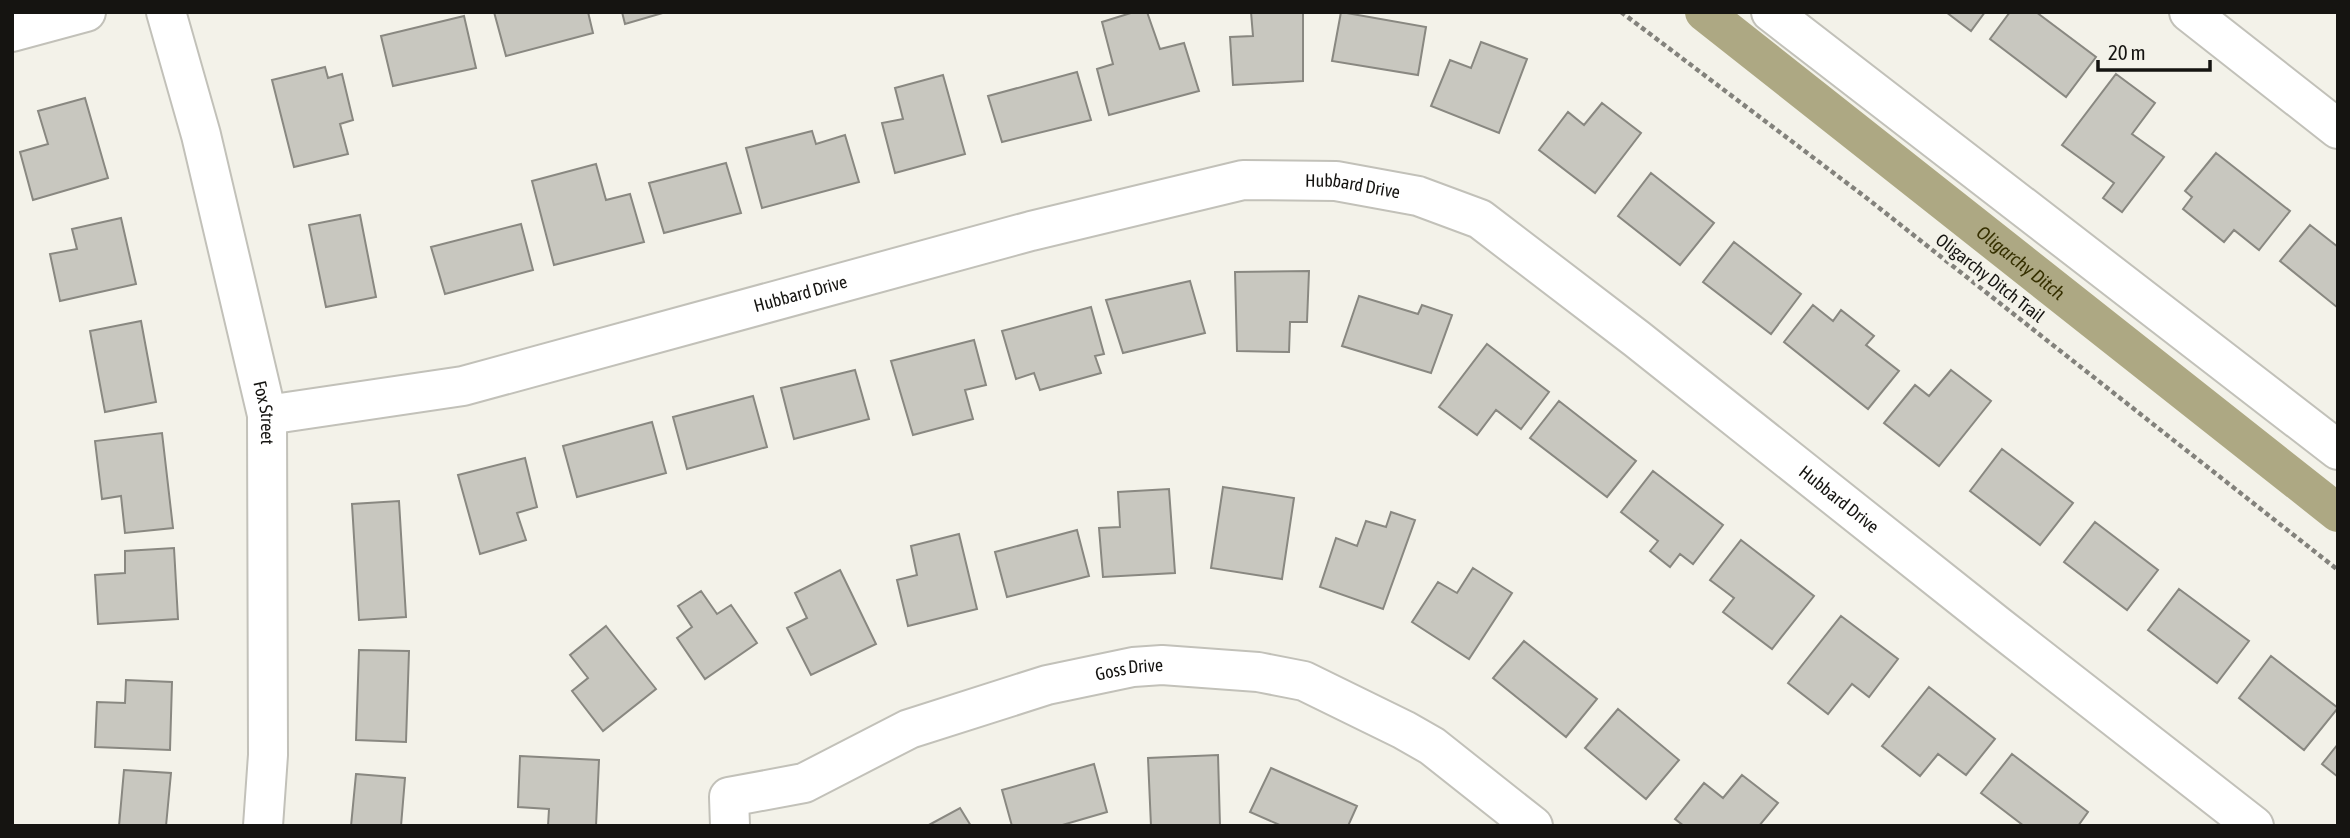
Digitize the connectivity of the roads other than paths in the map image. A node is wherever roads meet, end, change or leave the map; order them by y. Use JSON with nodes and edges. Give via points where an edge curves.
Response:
{"nodes":[{"id":1,"x":86,"y":12,"type":"edge"},
{"id":2,"x":166,"y":12,"type":"edge"},
{"id":3,"x":1771,"y":12,"type":"edge"},
{"id":4,"x":2213,"y":19,"type":"edge"},
{"id":5,"x":12,"y":32,"type":"edge"},
{"id":6,"x":2338,"y":129,"type":"edge"},
{"id":7,"x":267,"y":415,"type":"junction"},
{"id":8,"x":2338,"y":450,"type":"edge"},
{"id":9,"x":263,"y":826,"type":"edge"},
{"id":10,"x":730,"y":826,"type":"edge"},
{"id":11,"x":1533,"y":826,"type":"edge"},
{"id":12,"x":2254,"y":826,"type":"edge"}],
"edges":[{"from":1,"to":5,"type":"street"},
{"from":2,"to":7,"type":"street","name":"Fox Street","via":[[201,135]]},
{"from":3,"to":8,"type":"street"},
{"from":4,"to":6,"type":"street"},
{"from":7,"to":9,"type":"street","name":"Fox Street","via":[[268,755]]},
{"from":7,"to":12,"type":"street","name":"Hubbard Drive","via":[[463,386],[1031,231],[1243,180],[1336,181],[1418,196],[1480,219]]},
{"from":10,"to":11,"type":"street","name":"Goss Drive","via":[[729,797],[804,783],[909,729],[1046,685],[1162,665],[1258,672],[1304,681],[1432,746]]}]}
